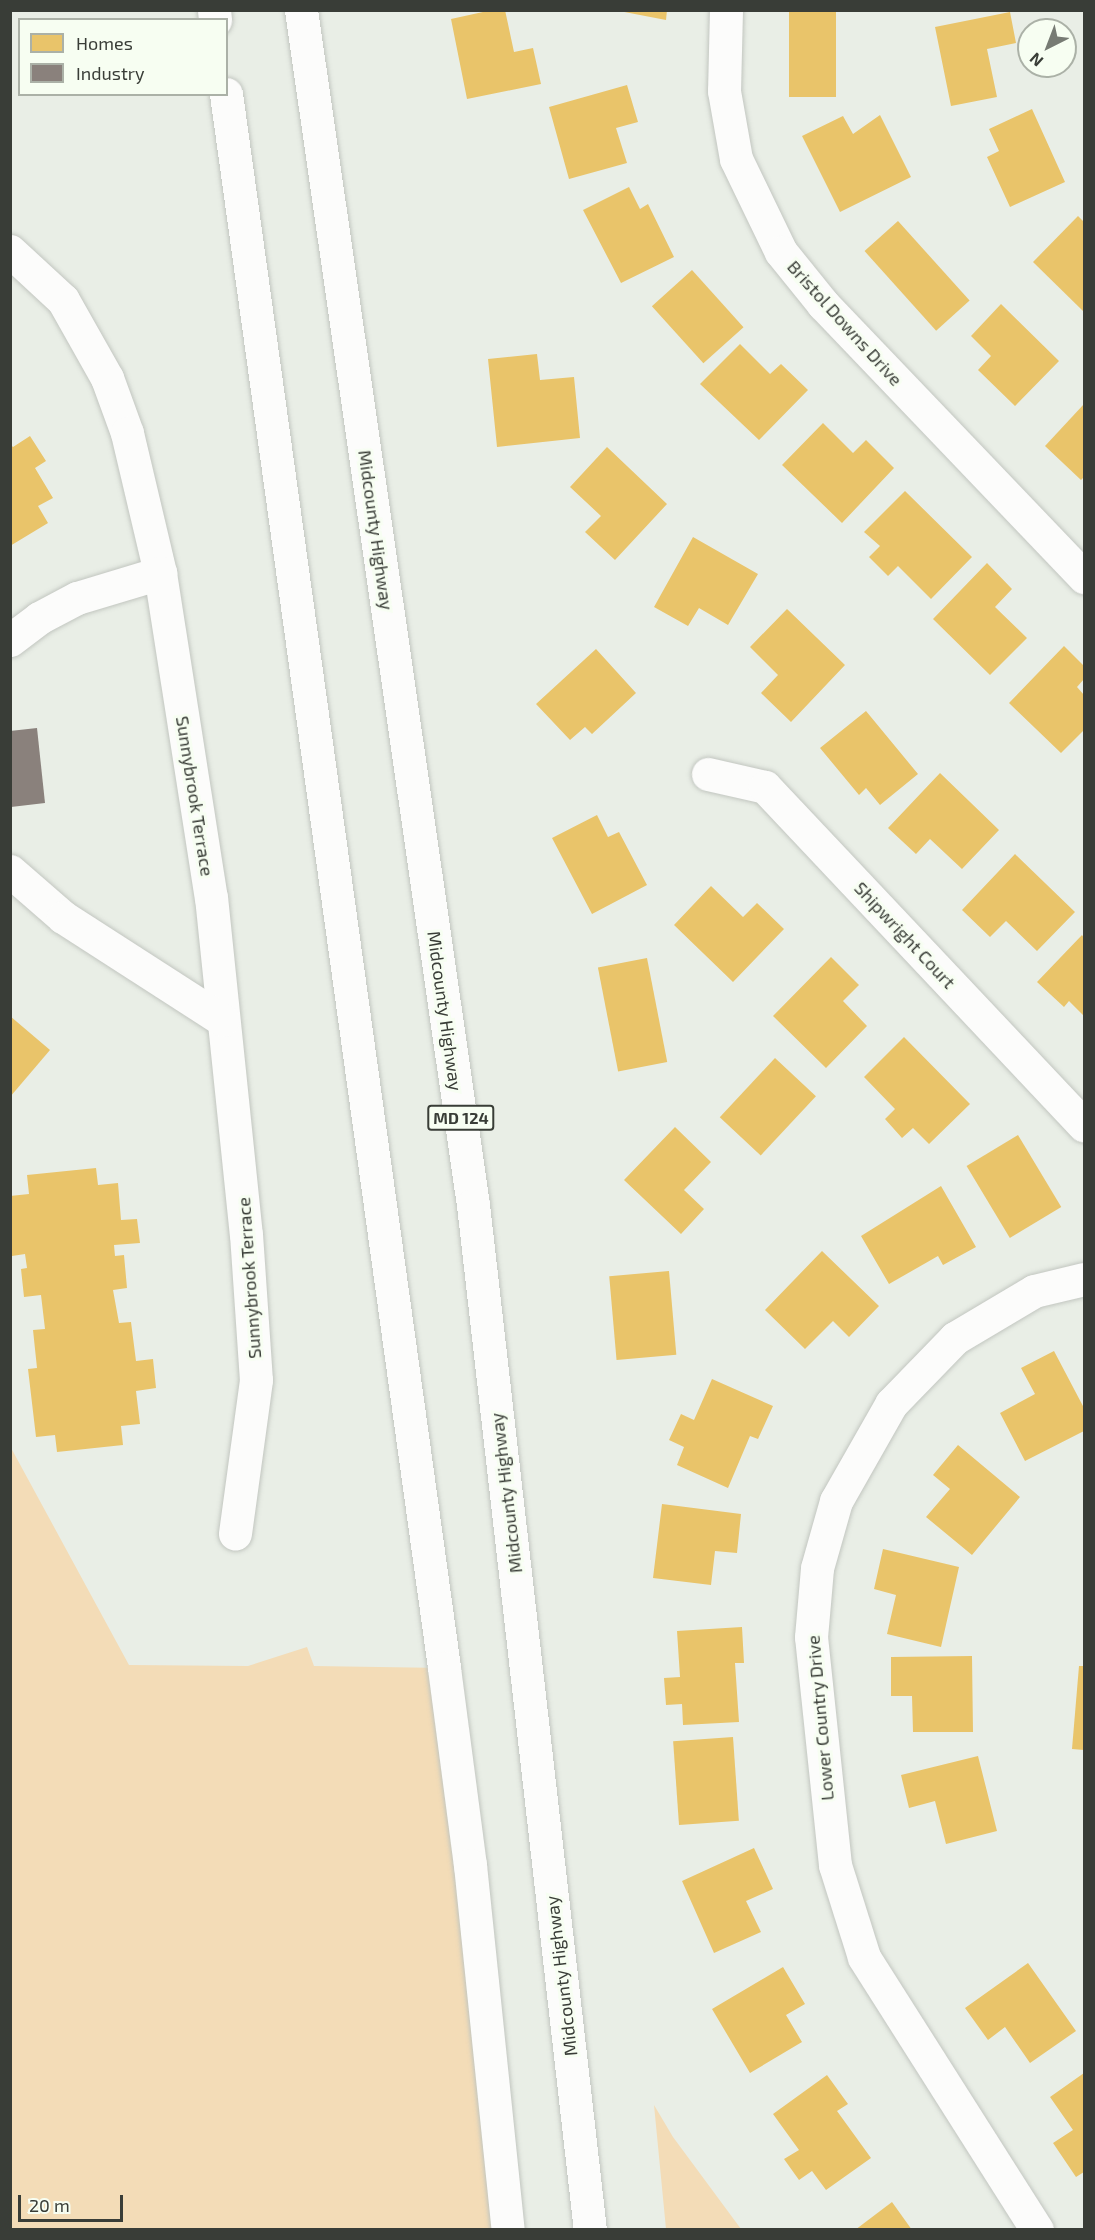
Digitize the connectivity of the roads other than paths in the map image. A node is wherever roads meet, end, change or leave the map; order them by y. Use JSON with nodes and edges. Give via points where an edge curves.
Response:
{"nodes":[{"id":1,"x":302,"y":10,"type":"edge"},
{"id":2,"x":726,"y":10,"type":"edge"},
{"id":3,"x":226,"y":96,"type":"edge"},
{"id":4,"x":10,"y":251,"type":"edge"},
{"id":5,"x":160,"y":573,"type":"junction"},
{"id":6,"x":1084,"y":577,"type":"edge"},
{"id":7,"x":10,"y":640,"type":"edge"},
{"id":8,"x":708,"y":774,"type":"dead end"},
{"id":9,"x":10,"y":872,"type":"edge"},
{"id":10,"x":223,"y":1020,"type":"junction"},
{"id":11,"x":1084,"y":1125,"type":"edge"},
{"id":12,"x":1084,"y":1279,"type":"edge"},
{"id":13,"x":235,"y":1534,"type":"dead end"},
{"id":14,"x":508,"y":2229,"type":"edge"},
{"id":15,"x":590,"y":2229,"type":"edge"},
{"id":16,"x":1037,"y":2229,"type":"edge"}],
"edges":[{"from":1,"to":15,"type":"main road","name":"Midcounty Highway","number":"MD 124","via":[[473,1205]]},
{"from":2,"to":6,"type":"main road","name":"Bristol Downs Drive","via":[[724,91],[736,159],[781,252],[823,304]]},
{"from":3,"to":14,"type":"main road","via":[[444,1668],[471,1877]]},
{"from":4,"to":5,"type":"main road","name":"Sunnybrook Terrace","via":[[63,300],[107,378],[127,433]]},
{"from":5,"to":7,"type":"main road","via":[[77,598],[39,618]]},
{"from":5,"to":10,"type":"main road","name":"Sunnybrook Terrace","via":[[211,897]]},
{"from":8,"to":11,"type":"main road","name":"Shipwright Court","via":[[765,787]]},
{"from":9,"to":10,"type":"main road","via":[[63,917]]},
{"from":10,"to":13,"type":"main road","name":"Sunnybrook Terrace","via":[[246,1234],[256,1380]]},
{"from":12,"to":16,"type":"main road","name":"Lower Country Drive","via":[[1034,1291],[954,1338],[891,1404],[836,1501],[818,1568],[811,1637],[835,1865],[864,1957]]}]}
